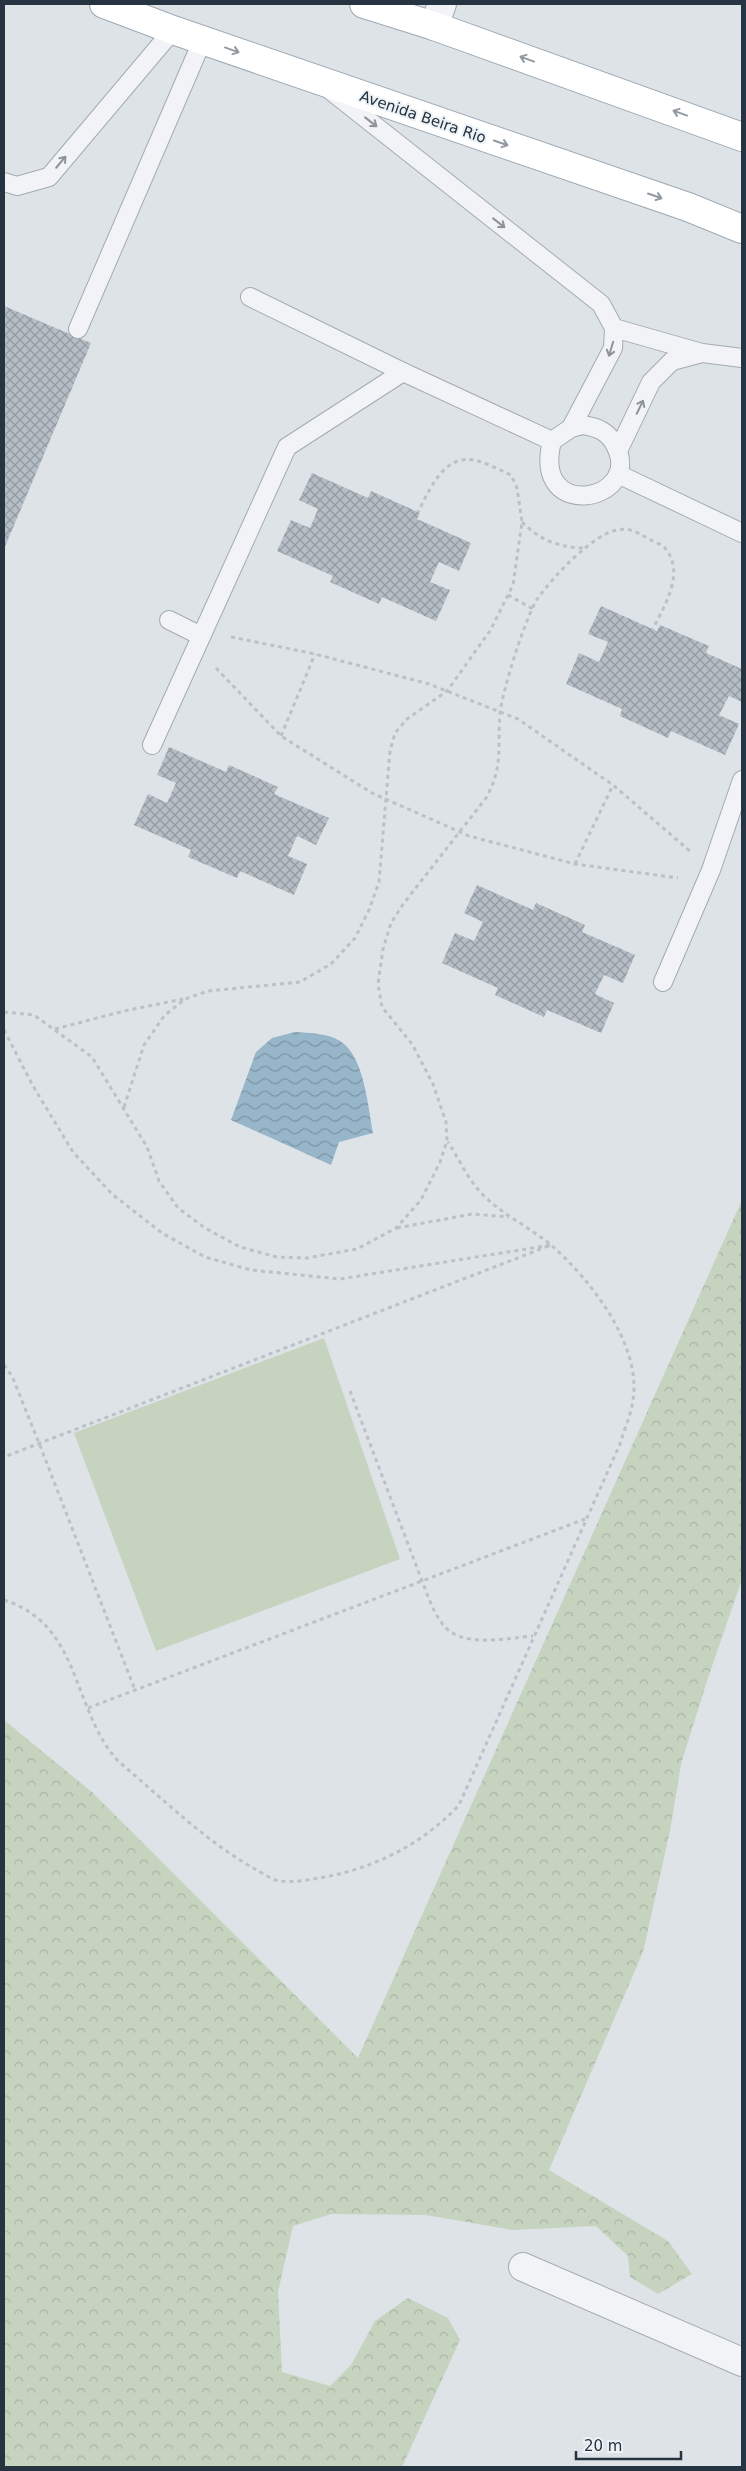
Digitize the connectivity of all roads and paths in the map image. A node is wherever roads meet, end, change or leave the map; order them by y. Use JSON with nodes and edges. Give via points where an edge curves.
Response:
{"nodes":[{"id":1,"x":104,"y":4,"type":"edge"},
{"id":2,"x":364,"y":4,"type":"edge"},
{"id":3,"x":438,"y":15,"type":"edge"},
{"id":4,"x":173,"y":30,"type":"junction"},
{"id":5,"x":203,"y":39,"type":"junction"},
{"id":6,"x":319,"y":81,"type":"junction"},
{"id":7,"x":735,"y":133,"type":"edge"},
{"id":8,"x":4,"y":182,"type":"edge"},
{"id":9,"x":742,"y":229,"type":"edge"},
{"id":10,"x":250,"y":297,"type":"dead end"},
{"id":11,"x":614,"y":328,"type":"junction"},
{"id":12,"x":78,"y":329,"type":"dead end"},
{"id":13,"x":702,"y":353,"type":"junction"},
{"id":14,"x":742,"y":358,"type":"edge"},
{"id":15,"x":403,"y":372,"type":"junction"},
{"id":16,"x":571,"y":428,"type":"junction"},
{"id":17,"x":552,"y":441,"type":"junction"},
{"id":18,"x":618,"y":450,"type":"junction"},
{"id":19,"x":618,"y":474,"type":"junction"},
{"id":20,"x":418,"y":512,"type":"dead end"},
{"id":21,"x":522,"y":522,"type":"junction"},
{"id":22,"x":742,"y":532,"type":"edge"},
{"id":23,"x":583,"y":548,"type":"junction"},
{"id":24,"x":508,"y":595,"type":"junction"},
{"id":25,"x":533,"y":608,"type":"junction"},
{"id":26,"x":169,"y":620,"type":"dead end"},
{"id":27,"x":653,"y":630,"type":"dead end"},
{"id":28,"x":200,"y":638,"type":"junction"},
{"id":29,"x":315,"y":654,"type":"junction"},
{"id":30,"x":447,"y":691,"type":"junction"},
{"id":31,"x":500,"y":712,"type":"junction"},
{"id":32,"x":281,"y":736,"type":"junction"},
{"id":33,"x":152,"y":746,"type":"dead end"},
{"id":34,"x":742,"y":780,"type":"edge"},
{"id":35,"x":613,"y":785,"type":"junction"},
{"id":36,"x":386,"y":799,"type":"junction"},
{"id":37,"x":458,"y":832,"type":"junction"},
{"id":38,"x":575,"y":864,"type":"junction"},
{"id":39,"x":708,"y":876,"type":"junction"},
{"id":40,"x":663,"y":982,"type":"dead end"},
{"id":41,"x":185,"y":999,"type":"junction"},
{"id":42,"x":4,"y":1012,"type":"edge"},
{"id":43,"x":55,"y":1029,"type":"junction"},
{"id":44,"x":4,"y":1030,"type":"edge"},
{"id":45,"x":124,"y":1108,"type":"junction"},
{"id":46,"x":447,"y":1141,"type":"junction"},
{"id":47,"x":510,"y":1217,"type":"junction"},
{"id":48,"x":396,"y":1228,"type":"junction"},
{"id":49,"x":551,"y":1245,"type":"junction"},
{"id":50,"x":4,"y":1365,"type":"edge"},
{"id":51,"x":350,"y":1391,"type":"dead end"},
{"id":52,"x":39,"y":1443,"type":"junction"},
{"id":53,"x":4,"y":1457,"type":"edge"},
{"id":54,"x":586,"y":1519,"type":"junction"},
{"id":55,"x":422,"y":1581,"type":"junction"},
{"id":56,"x":4,"y":1600,"type":"edge"},
{"id":57,"x":534,"y":1636,"type":"junction"},
{"id":58,"x":135,"y":1690,"type":"junction"},
{"id":59,"x":88,"y":1708,"type":"junction"},
{"id":60,"x":523,"y":2267,"type":"dead end"},
{"id":61,"x":742,"y":2362,"type":"edge"}],
"edges":[{"from":1,"to":4,"type":"main road","name":"Avenida Beira Rio"},
{"from":2,"to":3,"type":"main road"},
{"from":7,"to":3,"type":"main road","one_way":true},
{"from":4,"to":5,"type":"main road","name":"Avenida Beira Rio"},
{"from":8,"to":4,"type":"lane","one_way":true,"via":[[17,186],[49,177]]},
{"from":5,"to":6,"type":"main road","name":"Avenida Beira Rio","one_way":true},
{"from":5,"to":12,"type":"lane"},
{"from":6,"to":9,"type":"main road","name":"Avenida Beira Rio","one_way":true,"via":[[679,204]]},
{"from":6,"to":11,"type":"lane","one_way":true,"via":[[601,304]]},
{"from":10,"to":15,"type":"lane"},
{"from":11,"to":13,"type":"lane"},
{"from":11,"to":16,"type":"lane","one_way":true,"via":[[613,348]]},
{"from":13,"to":14,"type":"lane"},
{"from":18,"to":13,"type":"lane","one_way":true,"via":[[651,382],[672,361]]},
{"from":15,"to":17,"type":"lane"},
{"from":15,"to":28,"type":"lane","via":[[287,447]]},
{"from":16,"to":17,"type":"lane"},
{"from":16,"to":18,"type":"lane","via":[[594,427],[605,432]]},
{"from":17,"to":19,"type":"lane","via":[[550,471],[559,487],[568,493],[579,497],[597,494],[612,484]]},
{"from":18,"to":19,"type":"lane"},
{"from":19,"to":22,"type":"lane"},
{"from":20,"to":21,"type":"path","via":[[444,468],[459,460],[477,460],[510,475],[517,488]]},
{"from":21,"to":23,"type":"path","via":[[539,537],[555,544]]},
{"from":21,"to":24,"type":"path","via":[[513,585]]},
{"from":23,"to":25,"type":"path","via":[[537,599]]},
{"from":23,"to":27,"type":"path","via":[[616,530],[629,529],[665,547],[674,564],[673,579]]},
{"from":24,"to":25,"type":"path"},
{"from":24,"to":30,"type":"path","via":[[490,631]]},
{"from":25,"to":31,"type":"path","via":[[518,646]]},
{"from":26,"to":28,"type":"lane"},
{"from":28,"to":29,"type":"path"},
{"from":28,"to":32,"type":"path"},
{"from":28,"to":33,"type":"lane"},
{"from":29,"to":30,"type":"path"},
{"from":29,"to":32,"type":"path"},
{"from":30,"to":31,"type":"path"},
{"from":30,"to":36,"type":"path","via":[[407,719],[395,733],[390,751]]},
{"from":31,"to":35,"type":"path","via":[[518,719]]},
{"from":31,"to":37,"type":"path","via":[[500,756],[495,782]]},
{"from":32,"to":36,"type":"path"},
{"from":34,"to":39,"type":"lane"},
{"from":35,"to":38,"type":"path"},
{"from":35,"to":39,"type":"path"},
{"from":36,"to":37,"type":"path"},
{"from":36,"to":41,"type":"path","via":[[379,882],[355,938],[331,964],[300,982],[208,991]]},
{"from":37,"to":38,"type":"path"},
{"from":37,"to":46,"type":"path","via":[[391,923],[378,984],[382,1007],[412,1044],[433,1084],[446,1122]]},
{"from":38,"to":39,"type":"path"},
{"from":39,"to":40,"type":"lane"},
{"from":41,"to":43,"type":"path"},
{"from":41,"to":45,"type":"path","via":[[164,1016],[144,1045]]},
{"from":42,"to":43,"type":"path","via":[[34,1015]]},
{"from":43,"to":45,"type":"path","via":[[92,1057]]},
{"from":44,"to":49,"type":"path","via":[[73,1152],[112,1194],[162,1233],[205,1257],[251,1270],[340,1279]]},
{"from":45,"to":48,"type":"path","via":[[147,1146],[159,1181],[178,1208],[205,1228],[240,1247],[277,1257],[307,1258],[357,1249]]},
{"from":46,"to":47,"type":"path","via":[[477,1187]]},
{"from":46,"to":48,"type":"path","via":[[421,1200]]},
{"from":47,"to":48,"type":"path","via":[[472,1214]]},
{"from":47,"to":49,"type":"path"},
{"from":49,"to":52,"type":"path"},
{"from":49,"to":54,"type":"path","via":[[599,1296],[619,1330],[631,1361],[633,1400],[620,1444]]},
{"from":50,"to":52,"type":"path","via":[[12,1376]]},
{"from":51,"to":55,"type":"path"},
{"from":52,"to":53,"type":"path"},
{"from":52,"to":58,"type":"path"},
{"from":54,"to":55,"type":"path"},
{"from":54,"to":57,"type":"path"},
{"from":55,"to":57,"type":"path","via":[[432,1607],[446,1628],[482,1641]]},
{"from":55,"to":58,"type":"path"},
{"from":56,"to":59,"type":"path","via":[[22,1606],[40,1619],[60,1643]]},
{"from":57,"to":59,"type":"path","via":[[458,1805],[441,1824],[387,1859],[336,1876],[299,1881],[275,1880],[232,1855],[118,1762],[104,1746]]},
{"from":58,"to":59,"type":"path"},
{"from":60,"to":61,"type":"street"}]}
